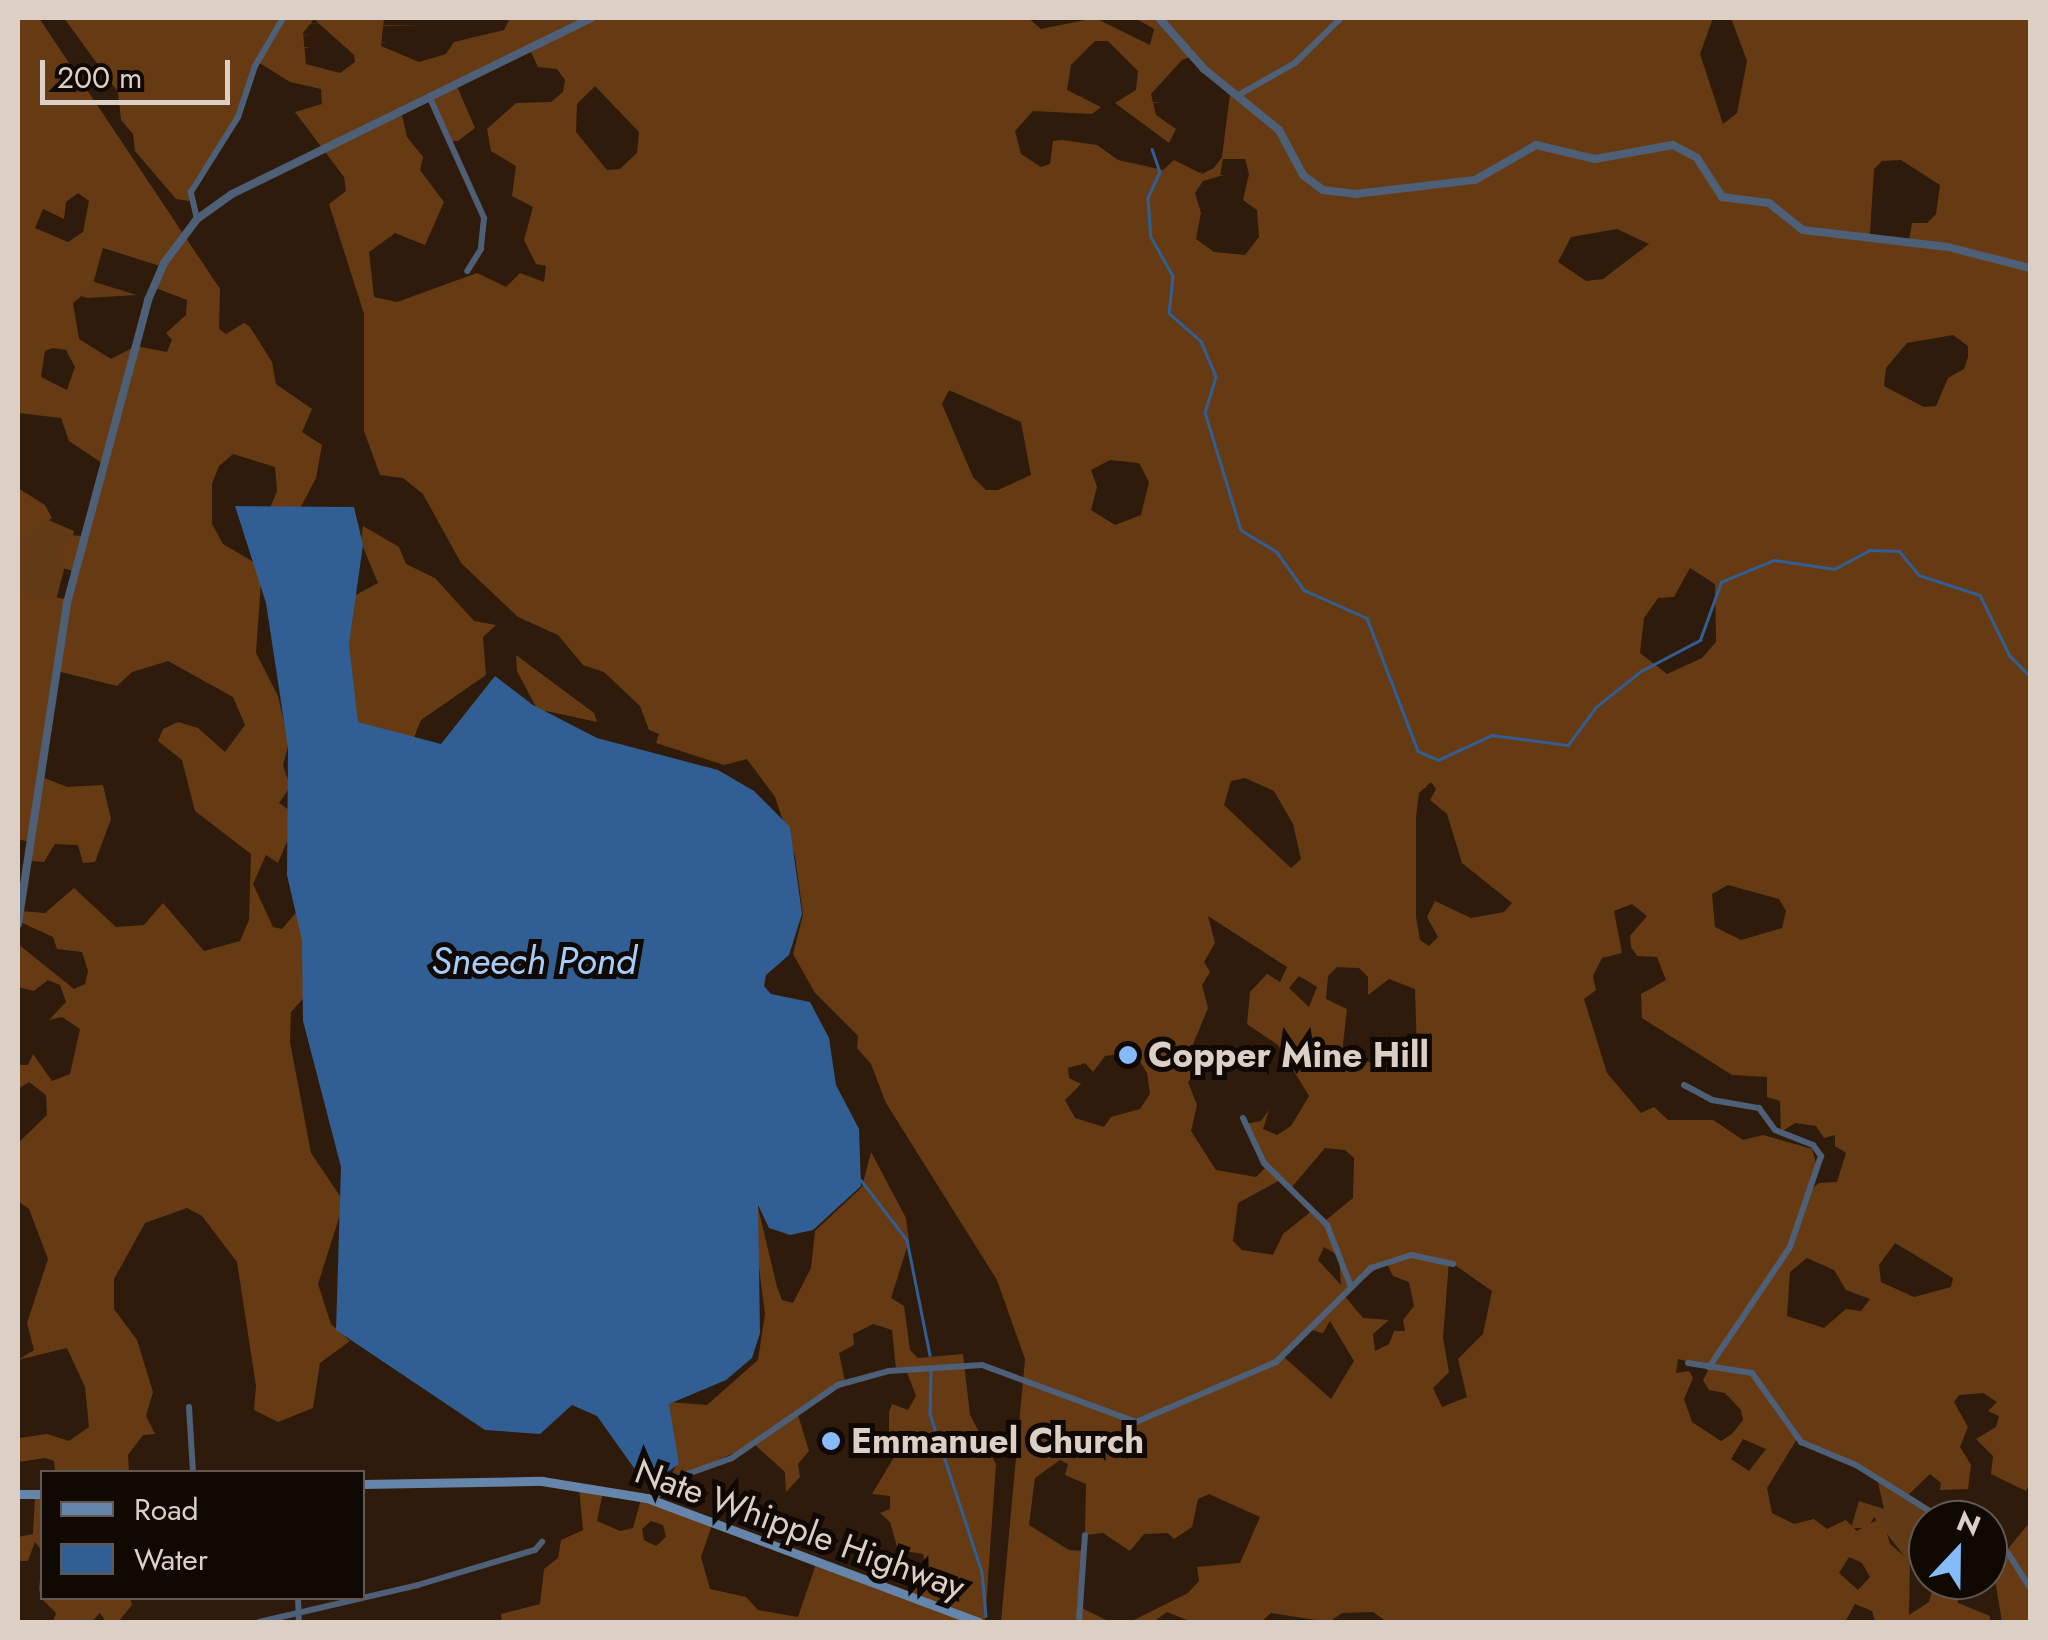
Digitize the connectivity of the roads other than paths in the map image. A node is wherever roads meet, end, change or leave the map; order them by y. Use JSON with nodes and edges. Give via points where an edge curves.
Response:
{"nodes":[{"id":1,"x":283,"y":18,"type":"edge"},
{"id":2,"x":592,"y":18,"type":"edge"},
{"id":3,"x":1158,"y":18,"type":"edge"},
{"id":4,"x":1342,"y":18,"type":"edge"},
{"id":5,"x":1240,"y":94,"type":"junction"},
{"id":6,"x":429,"y":96,"type":"junction"},
{"id":7,"x":197,"y":220,"type":"junction"},
{"id":8,"x":2030,"y":268,"type":"edge"},
{"id":9,"x":467,"y":272,"type":"dead end"},
{"id":10,"x":18,"y":924,"type":"edge"},
{"id":11,"x":1684,"y":1086,"type":"dead end"},
{"id":12,"x":1243,"y":1118,"type":"dead end"},
{"id":13,"x":1453,"y":1264,"type":"dead end"},
{"id":14,"x":1351,"y":1285,"type":"junction"},
{"id":15,"x":1688,"y":1363,"type":"dead end"},
{"id":16,"x":1708,"y":1367,"type":"junction"},
{"id":17,"x":189,"y":1406,"type":"dead end"},
{"id":18,"x":193,"y":1470,"type":"edge"},
{"id":19,"x":365,"y":1484,"type":"edge"},
{"id":20,"x":652,"y":1499,"type":"junction"},
{"id":21,"x":1912,"y":1500,"type":"edge"},
{"id":22,"x":1085,"y":1535,"type":"dead end"},
{"id":23,"x":542,"y":1542,"type":"dead end"},
{"id":24,"x":2008,"y":1553,"type":"edge"},
{"id":25,"x":2030,"y":1588,"type":"edge"},
{"id":26,"x":365,"y":1596,"type":"edge"},
{"id":27,"x":298,"y":1600,"type":"edge"},
{"id":28,"x":347,"y":1600,"type":"edge"},
{"id":29,"x":299,"y":1612,"type":"junction"},
{"id":30,"x":259,"y":1622,"type":"edge"},
{"id":31,"x":299,"y":1622,"type":"edge"},
{"id":32,"x":978,"y":1622,"type":"edge"},
{"id":33,"x":1079,"y":1622,"type":"edge"}],
"edges":[{"from":1,"to":7,"type":"street","via":[[238,117],[191,192]]},
{"from":2,"to":6,"type":"street"},
{"from":3,"to":5,"type":"street","via":[[1204,69]]},
{"from":4,"to":5,"type":"street","via":[[1295,63]]},
{"from":5,"to":8,"type":"street","via":[[1283,134],[1304,175],[1323,190],[1355,194],[1474,180],[1536,145],[1595,159],[1673,145],[1698,158],[1722,198],[1769,203],[1803,230],[1948,247]]},
{"from":6,"to":7,"type":"street","via":[[256,180]]},
{"from":6,"to":9,"type":"street","via":[[484,218],[481,249]]},
{"from":7,"to":10,"type":"street","via":[[153,285],[80,548]]},
{"from":11,"to":16,"type":"street","via":[[1712,1100],[1759,1108],[1774,1130],[1813,1144],[1820,1156],[1790,1248]]},
{"from":12,"to":14,"type":"street","via":[[1264,1163],[1327,1225]]},
{"from":13,"to":14,"type":"street","via":[[1411,1255],[1371,1268]]},
{"from":14,"to":20,"type":"street","via":[[1276,1362],[1143,1419],[1119,1420],[1044,1383],[982,1365],[889,1371],[838,1385],[732,1458],[679,1477]]},
{"from":15,"to":16,"type":"street"},
{"from":16,"to":21,"type":"street","via":[[1752,1373],[1800,1442],[1856,1465]]},
{"from":17,"to":18,"type":"street"},
{"from":19,"to":20,"type":"main road","name":"Nate Whipple Highway","via":[[529,1480]]},
{"from":20,"to":32,"type":"main road","name":"Nate Whipple Highway"},
{"from":22,"to":33,"type":"street"},
{"from":23,"to":26,"type":"street","via":[[535,1550]]},
{"from":24,"to":25,"type":"street"},
{"from":27,"to":29,"type":"street"},
{"from":28,"to":29,"type":"street"},
{"from":29,"to":30,"type":"street"},
{"from":29,"to":31,"type":"street"}]}
